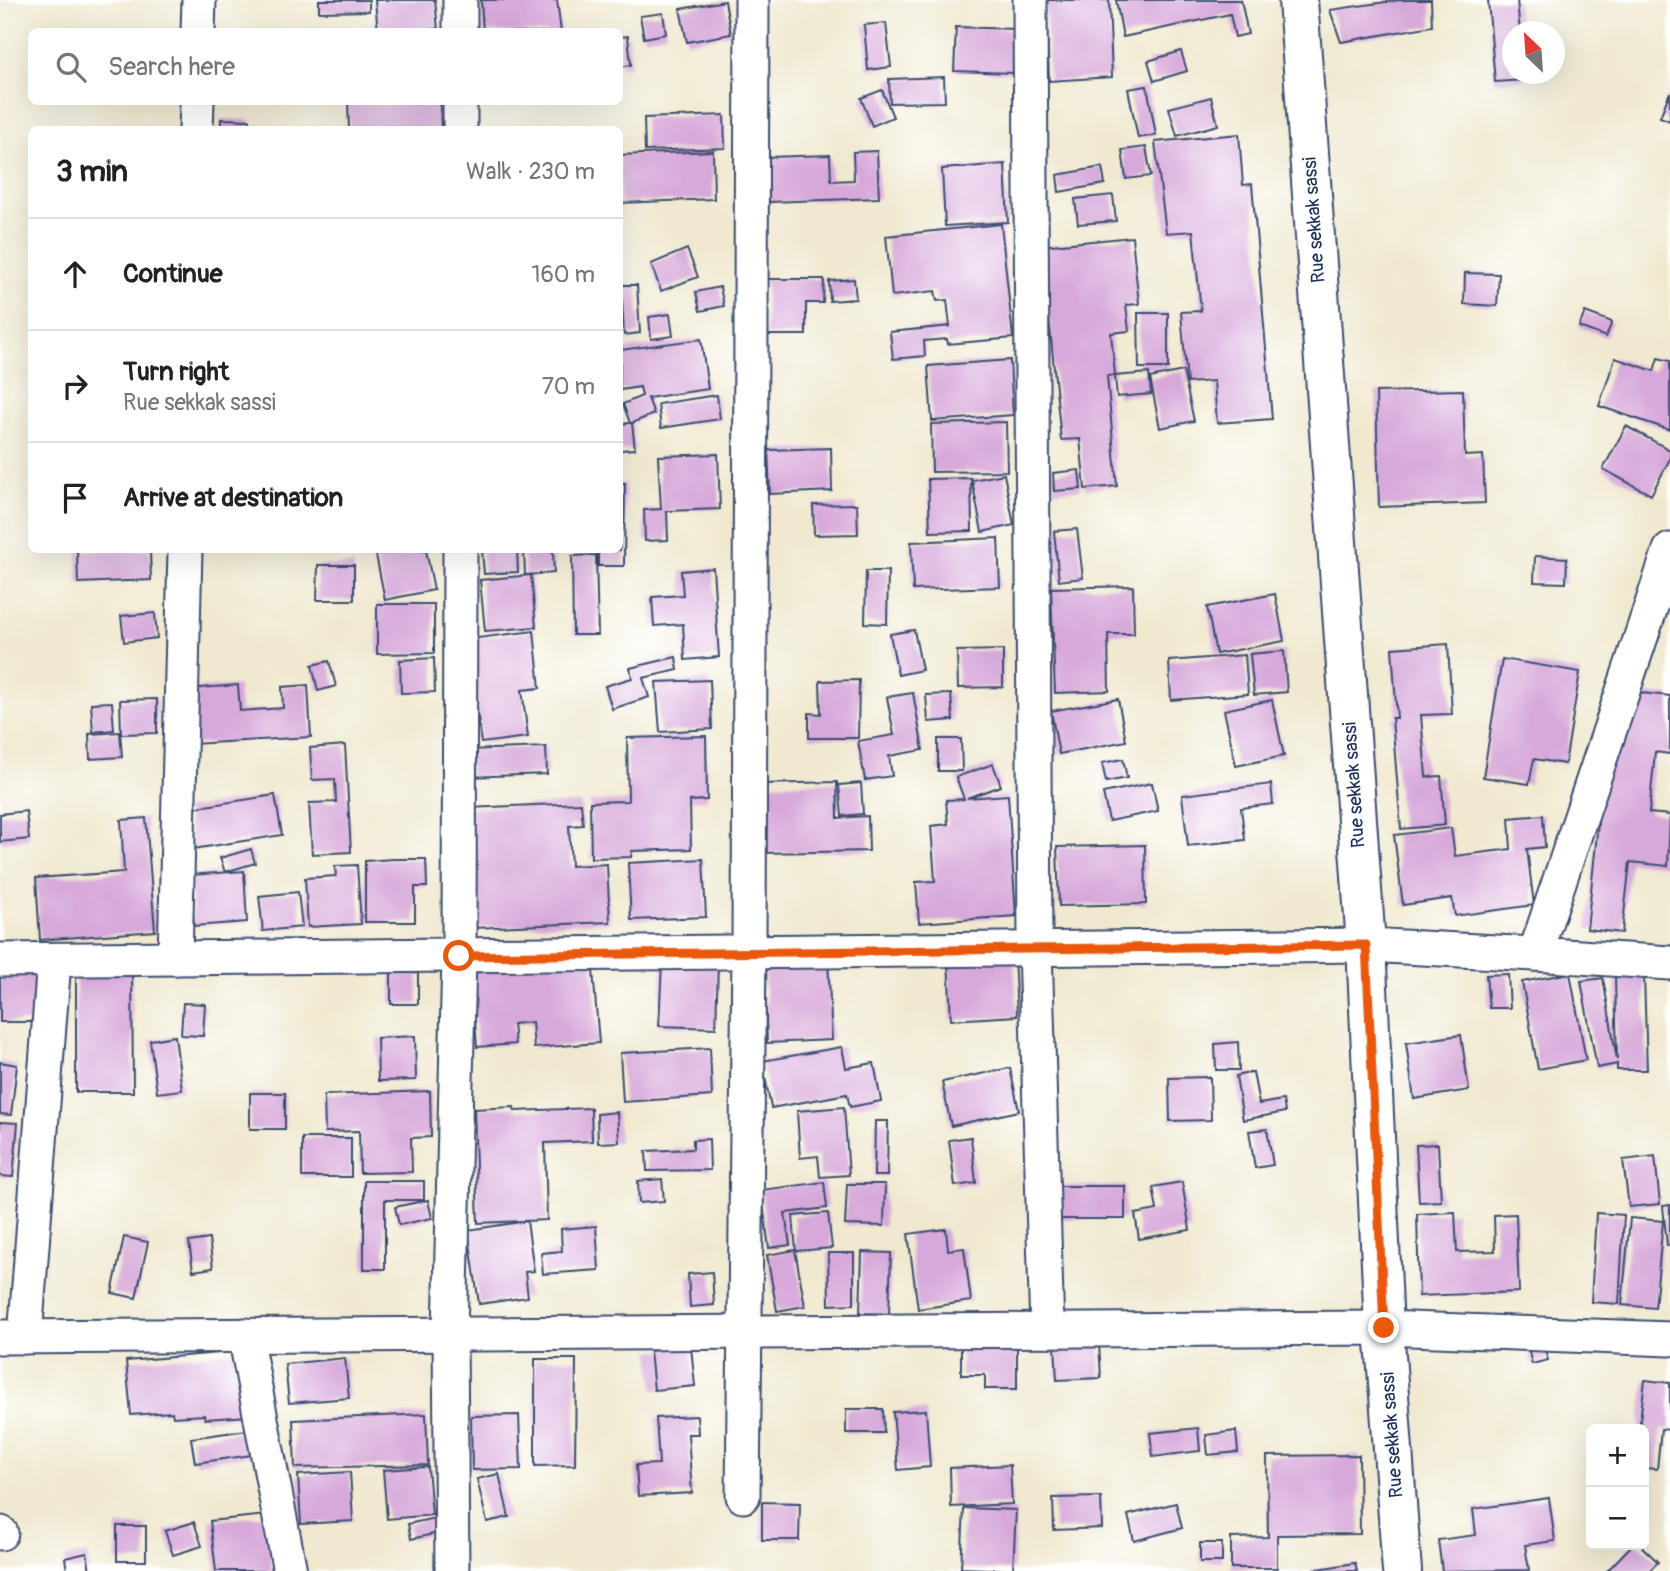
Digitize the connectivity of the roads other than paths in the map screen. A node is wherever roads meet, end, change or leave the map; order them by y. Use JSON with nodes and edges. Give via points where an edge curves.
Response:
{"nodes":[{"id":1,"x":199,"y":0,"type":"edge"},
{"id":2,"x":460,"y":0,"type":"edge"},
{"id":3,"x":752,"y":0,"type":"edge"},
{"id":4,"x":1030,"y":0,"type":"edge"},
{"id":5,"x":1298,"y":0,"type":"edge"},
{"id":6,"x":198,"y":28,"type":"edge"},
{"id":7,"x":460,"y":28,"type":"edge"},
{"id":8,"x":197,"y":105,"type":"edge"},
{"id":9,"x":460,"y":105,"type":"edge"},
{"id":10,"x":196,"y":126,"type":"edge"},
{"id":11,"x":460,"y":126,"type":"edge"},
{"id":12,"x":1670,"y":550,"type":"edge"},
{"id":13,"x":185,"y":553,"type":"edge"},
{"id":14,"x":460,"y":553,"type":"edge"},
{"id":15,"x":1366,"y":945,"type":"junction"},
{"id":16,"x":1035,"y":949,"type":"junction"},
{"id":17,"x":749,"y":952,"type":"junction"},
{"id":18,"x":1535,"y":954,"type":"junction"},
{"id":19,"x":459,"y":956,"type":"junction"},
{"id":20,"x":175,"y":958,"type":"junction"},
{"id":21,"x":0,"y":960,"type":"edge"},
{"id":22,"x":54,"y":961,"type":"junction"},
{"id":23,"x":1670,"y":962,"type":"edge"},
{"id":24,"x":1384,"y":1328,"type":"junction"},
{"id":25,"x":1047,"y":1330,"type":"junction"},
{"id":26,"x":744,"y":1333,"type":"junction"},
{"id":27,"x":450,"y":1334,"type":"junction"},
{"id":28,"x":245,"y":1335,"type":"junction"},
{"id":29,"x":13,"y":1337,"type":"edge"},
{"id":30,"x":1670,"y":1339,"type":"edge"},
{"id":31,"x":743,"y":1496,"type":"dead end"},
{"id":32,"x":290,"y":1571,"type":"edge"},
{"id":33,"x":452,"y":1571,"type":"edge"},
{"id":34,"x":1402,"y":1571,"type":"edge"}],
"edges":[{"from":1,"to":6,"type":"street"},
{"from":2,"to":7,"type":"street"},
{"from":3,"to":17,"type":"street"},
{"from":4,"to":16,"type":"street"},
{"from":5,"to":15,"type":"street","name":"Rue sekkak sassi"},
{"from":8,"to":10,"type":"street"},
{"from":9,"to":11,"type":"street"},
{"from":12,"to":18,"type":"street"},
{"from":13,"to":20,"type":"street"},
{"from":14,"to":19,"type":"street"},
{"from":15,"to":16,"type":"street"},
{"from":15,"to":18,"type":"street"},
{"from":15,"to":24,"type":"street","name":"Rue sekkak sassi"},
{"from":16,"to":17,"type":"street"},
{"from":16,"to":25,"type":"street"},
{"from":17,"to":19,"type":"street"},
{"from":17,"to":26,"type":"street"},
{"from":18,"to":23,"type":"street"},
{"from":19,"to":20,"type":"street"},
{"from":19,"to":27,"type":"street"},
{"from":20,"to":22,"type":"street"},
{"from":21,"to":22,"type":"street"},
{"from":22,"to":29,"type":"street"},
{"from":24,"to":25,"type":"street"},
{"from":24,"to":30,"type":"street"},
{"from":24,"to":34,"type":"street","name":"Rue sekkak sassi"},
{"from":25,"to":26,"type":"street"},
{"from":26,"to":27,"type":"street"},
{"from":26,"to":31,"type":"street"},
{"from":27,"to":28,"type":"street"},
{"from":27,"to":33,"type":"street"},
{"from":28,"to":29,"type":"street"},
{"from":28,"to":32,"type":"street"}]}
